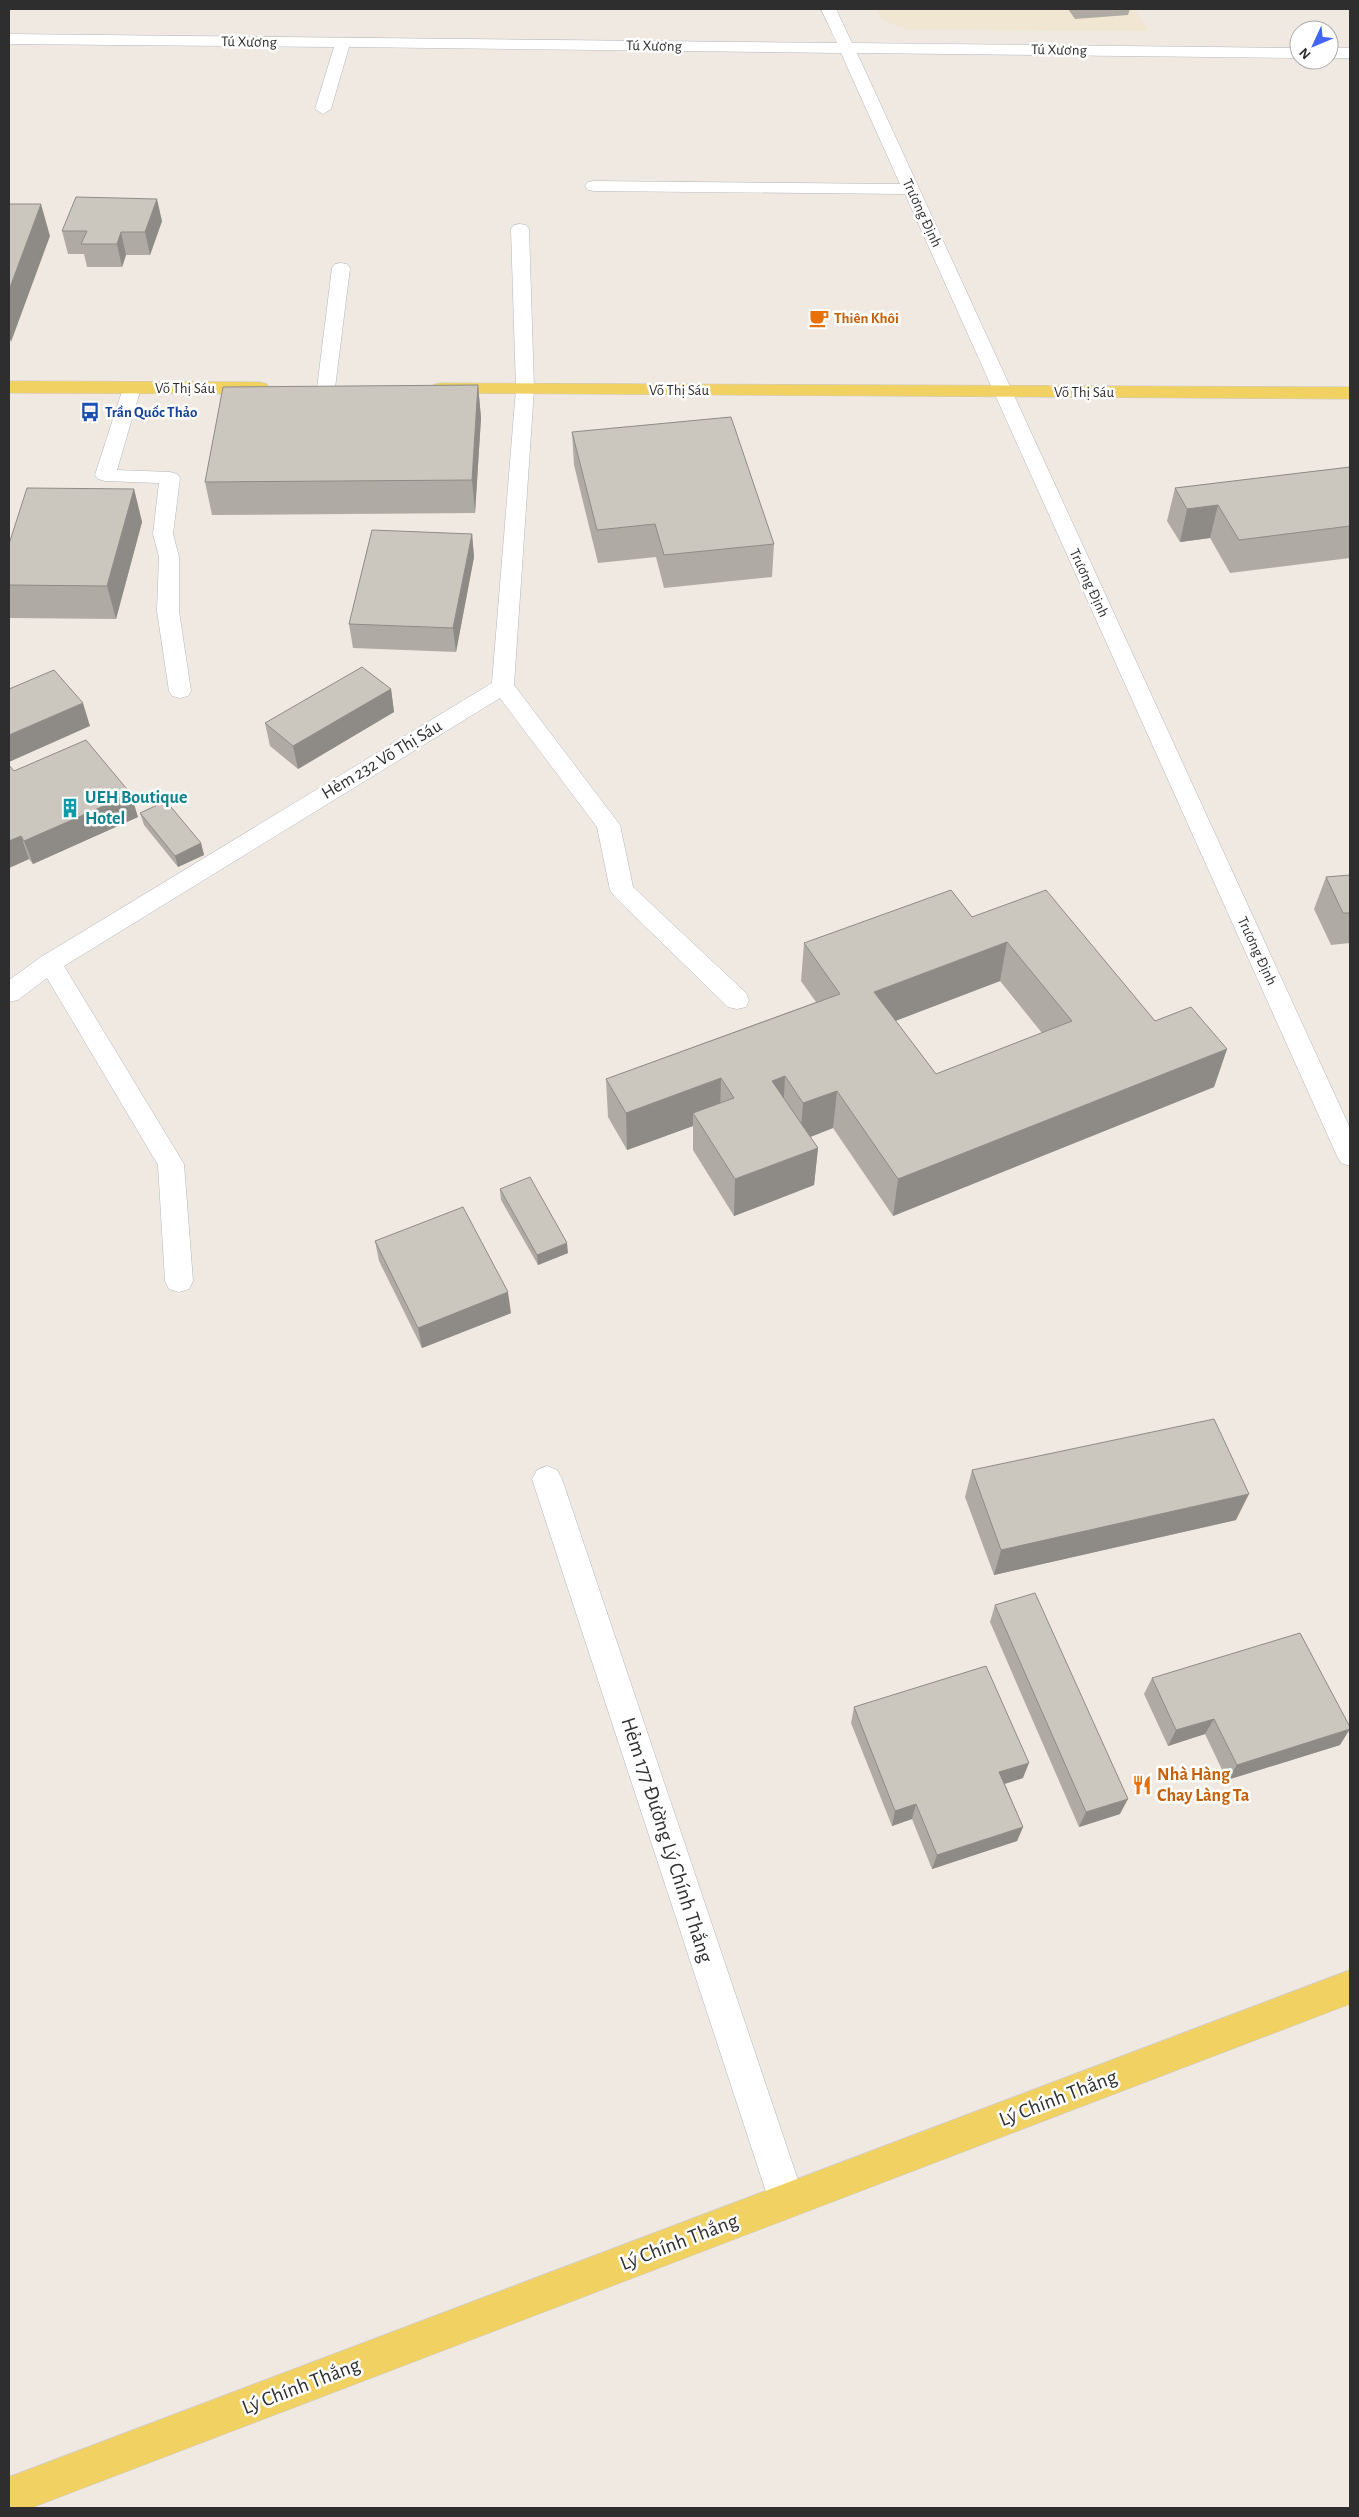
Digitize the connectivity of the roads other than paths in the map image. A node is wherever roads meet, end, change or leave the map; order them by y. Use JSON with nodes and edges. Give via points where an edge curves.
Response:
{"nodes":[{"id":1,"x":829,"y":9,"type":"edge"},
{"id":2,"x":9,"y":39,"type":"edge"},
{"id":3,"x":343,"y":43,"type":"junction"},
{"id":4,"x":845,"y":48,"type":"junction"},
{"id":5,"x":1289,"y":53,"type":"edge"},
{"id":6,"x":323,"y":109,"type":"dead end"},
{"id":7,"x":594,"y":186,"type":"dead end"},
{"id":8,"x":911,"y":190,"type":"junction"},
{"id":9,"x":520,"y":230,"type":"dead end"},
{"id":10,"x":341,"y":268,"type":"dead end"},
{"id":11,"x":9,"y":387,"type":"edge"},
{"id":12,"x":132,"y":388,"type":"junction"},
{"id":13,"x":277,"y":388,"type":"edge"},
{"id":14,"x":306,"y":388,"type":"edge"},
{"id":15,"x":326,"y":388,"type":"junction"},
{"id":16,"x":346,"y":388,"type":"edge"},
{"id":17,"x":425,"y":389,"type":"edge"},
{"id":18,"x":525,"y":389,"type":"junction"},
{"id":19,"x":1002,"y":391,"type":"junction"},
{"id":20,"x":1350,"y":393,"type":"edge"},
{"id":21,"x":503,"y":686,"type":"junction"},
{"id":22,"x":180,"y":691,"type":"dead end"},
{"id":23,"x":50,"y":963,"type":"junction"},
{"id":24,"x":9,"y":993,"type":"edge"},
{"id":25,"x":737,"y":1000,"type":"dead end"},
{"id":26,"x":1350,"y":1156,"type":"edge"},
{"id":27,"x":179,"y":1281,"type":"dead end"},
{"id":28,"x":547,"y":1479,"type":"dead end"},
{"id":29,"x":1350,"y":1987,"type":"edge"},
{"id":30,"x":787,"y":2201,"type":"junction"},
{"id":31,"x":25,"y":2498,"type":"edge"}],
"edges":[{"from":1,"to":4,"type":"street","name":"Trương Định"},
{"from":2,"to":3,"type":"street","name":"Tú Xương"},
{"from":3,"to":4,"type":"street","name":"Tú Xương"},
{"from":3,"to":6,"type":"street"},
{"from":4,"to":5,"type":"street","name":"Tú Xương"},
{"from":4,"to":8,"type":"street","name":"Trương Định"},
{"from":7,"to":8,"type":"street"},
{"from":8,"to":19,"type":"street","name":"Trương Định"},
{"from":9,"to":18,"type":"street"},
{"from":10,"to":15,"type":"street"},
{"from":11,"to":12,"type":"main road","name":"Võ Thị Sáu"},
{"from":12,"to":13,"type":"main road","name":"Võ Thị Sáu"},
{"from":12,"to":22,"type":"street","via":[[104,475],[170,478],[163,534],[170,557],[168,611]]},
{"from":14,"to":15,"type":"main road"},
{"from":15,"to":16,"type":"main road"},
{"from":17,"to":18,"type":"main road","name":"Võ Thị Sáu"},
{"from":18,"to":19,"type":"main road","name":"Võ Thị Sáu"},
{"from":18,"to":21,"type":"street"},
{"from":19,"to":20,"type":"main road","name":"Võ Thị Sáu"},
{"from":19,"to":26,"type":"street","name":"Trương Định"},
{"from":21,"to":23,"type":"street","name":"Hẻm 232 Võ Thị Sáu"},
{"from":21,"to":25,"type":"street","via":[[608,825],[622,890]]},
{"from":23,"to":24,"type":"street","name":"Hẻm 232 Võ Thị Sáu"},
{"from":23,"to":27,"type":"street","via":[[170,1164]]},
{"from":28,"to":30,"type":"street","name":"Hẻm 177 Đường Lý Chính Thắng"},
{"from":29,"to":30,"type":"main road","name":"Lý Chính Thắng"},
{"from":30,"to":31,"type":"main road","name":"Lý Chính Thắng"}]}
